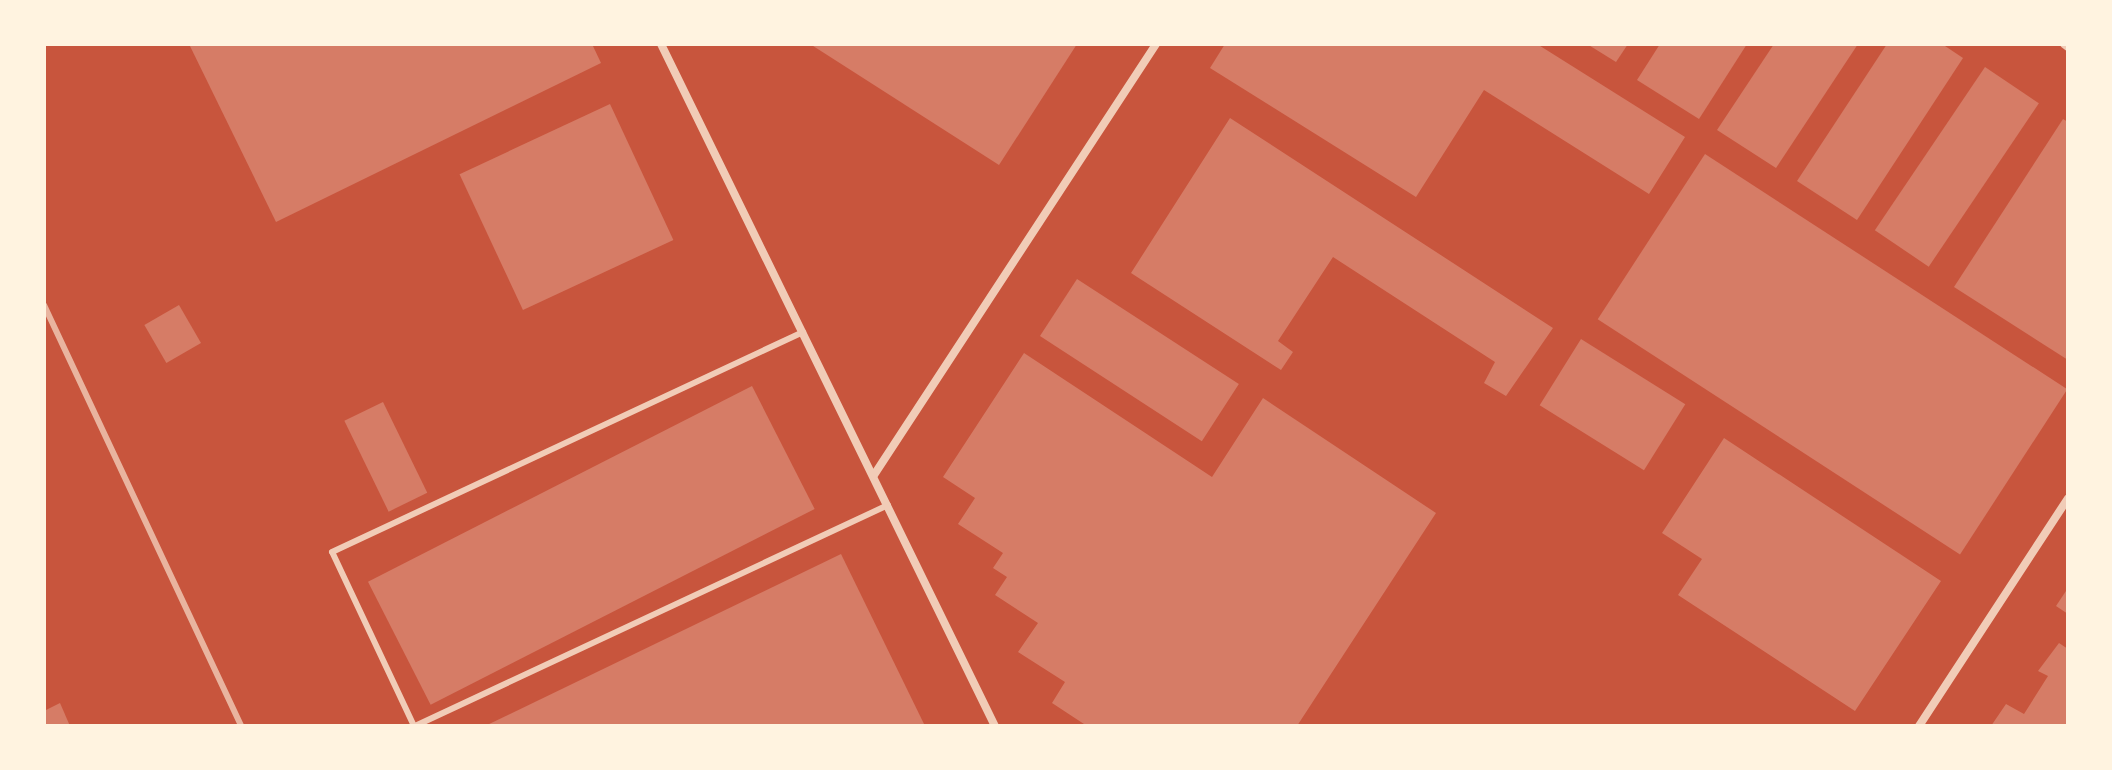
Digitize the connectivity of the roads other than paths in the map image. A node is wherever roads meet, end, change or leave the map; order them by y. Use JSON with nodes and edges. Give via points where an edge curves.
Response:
{"nodes":[{"id":1,"x":661,"y":44,"type":"edge"},
{"id":2,"x":1156,"y":44,"type":"edge"},
{"id":3,"x":803,"y":332,"type":"junction"},
{"id":4,"x":874,"y":475,"type":"junction"},
{"id":5,"x":2068,"y":498,"type":"edge"},
{"id":6,"x":888,"y":505,"type":"junction"},
{"id":7,"x":414,"y":726,"type":"edge"},
{"id":8,"x":995,"y":726,"type":"edge"},
{"id":9,"x":1919,"y":726,"type":"edge"}],
"edges":[{"from":1,"to":3,"type":"street"},
{"from":2,"to":4,"type":"street"},
{"from":3,"to":4,"type":"street"},
{"from":3,"to":7,"type":"lane","via":[[332,552]]},
{"from":4,"to":6,"type":"street"},
{"from":5,"to":9,"type":"street"},
{"from":6,"to":7,"type":"lane"},
{"from":6,"to":8,"type":"street"}]}
